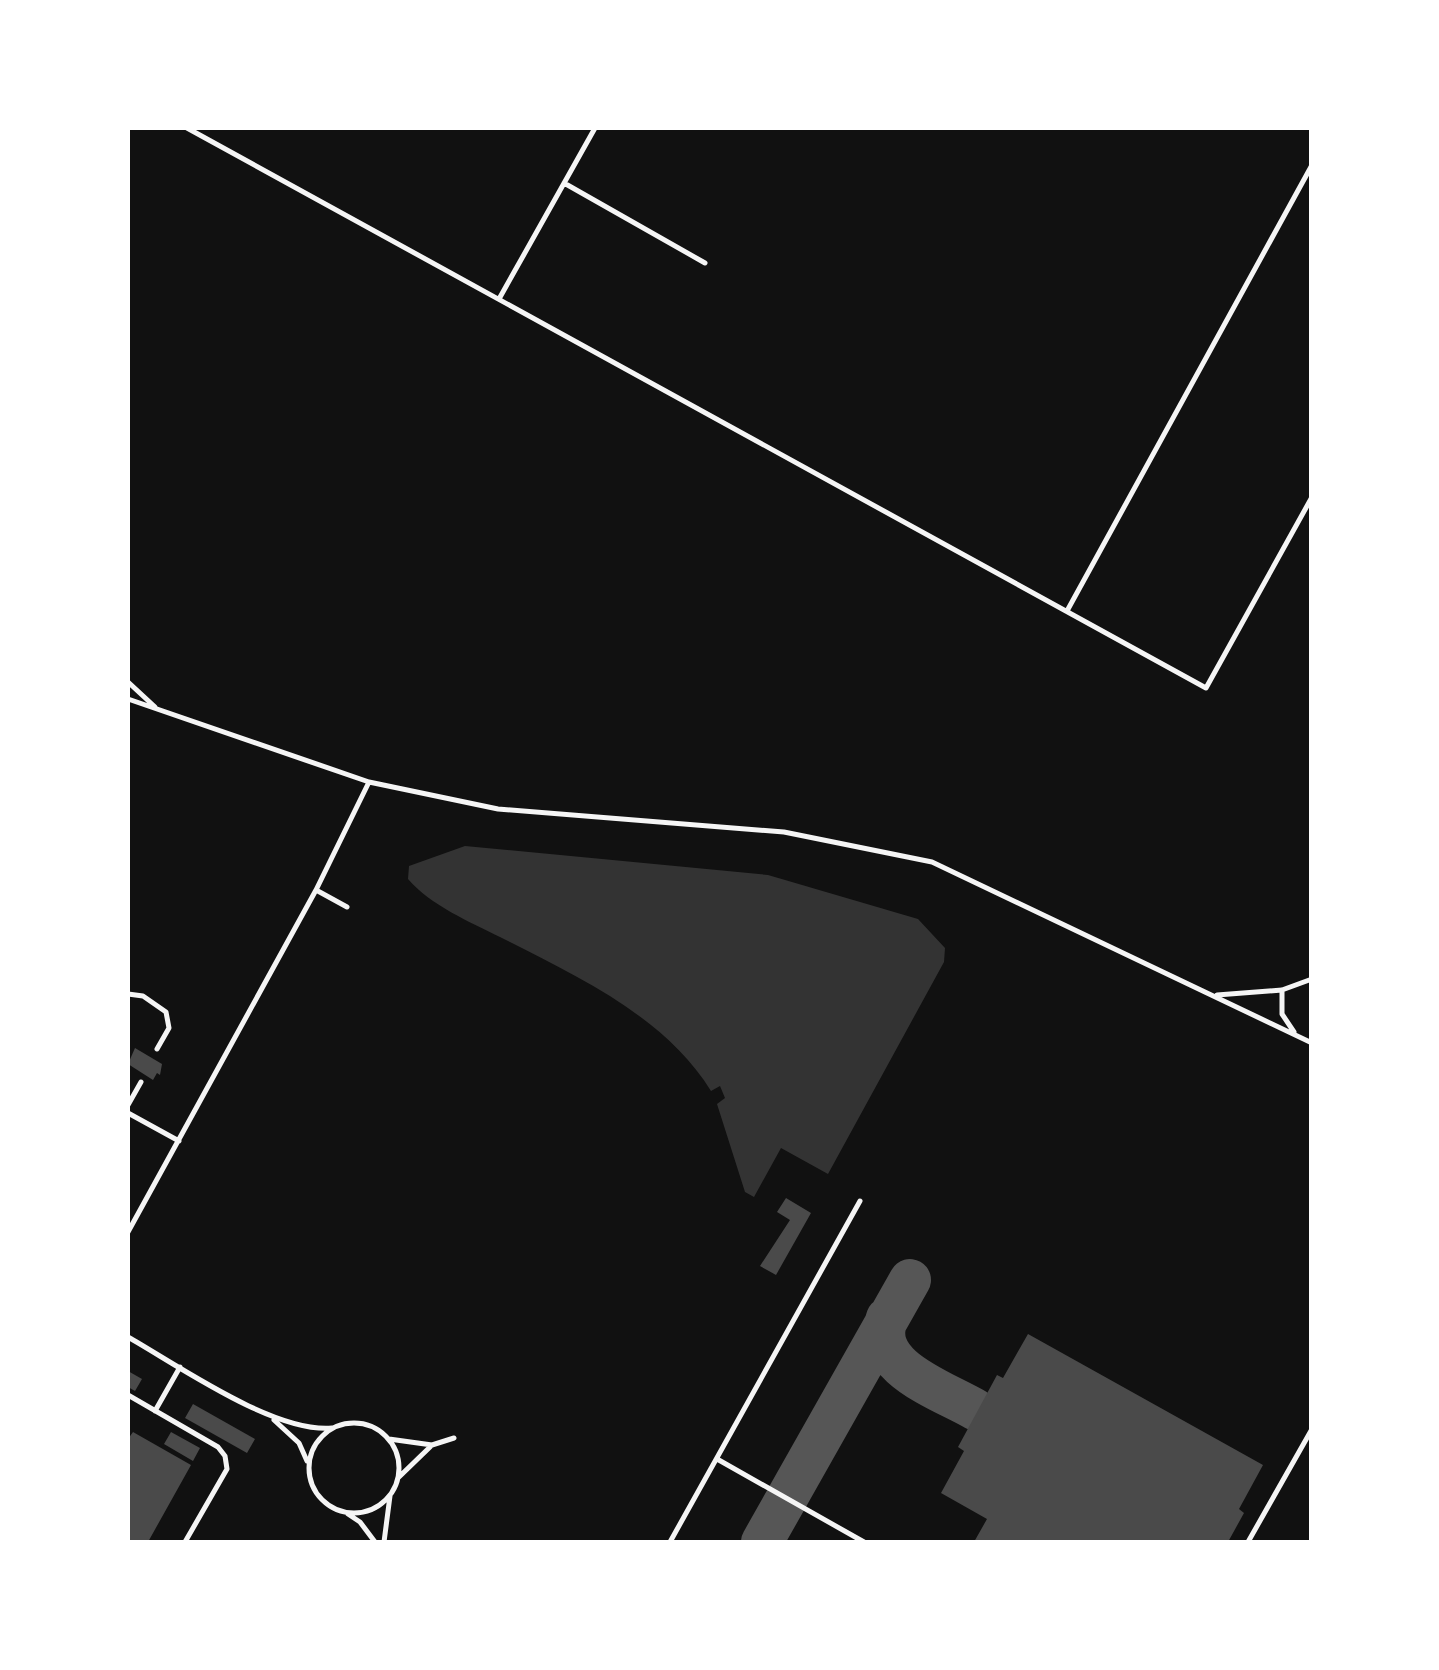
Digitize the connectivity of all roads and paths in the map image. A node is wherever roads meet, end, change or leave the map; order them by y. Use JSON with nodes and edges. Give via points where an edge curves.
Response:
{"nodes":[{"id":1,"x":187,"y":128,"type":"edge"},
{"id":2,"x":595,"y":128,"type":"edge"},
{"id":3,"x":1312,"y":165,"type":"edge"},
{"id":4,"x":564,"y":183,"type":"junction"},
{"id":5,"x":705,"y":263,"type":"dead end"},
{"id":6,"x":500,"y":299,"type":"junction"},
{"id":7,"x":1312,"y":497,"type":"edge"},
{"id":8,"x":1067,"y":611,"type":"junction"},
{"id":9,"x":128,"y":682,"type":"edge"},
{"id":10,"x":128,"y":699,"type":"edge"},
{"id":11,"x":158,"y":709,"type":"junction"},
{"id":12,"x":368,"y":782,"type":"junction"},
{"id":13,"x":316,"y":890,"type":"junction"},
{"id":14,"x":348,"y":907,"type":"dead end"},
{"id":15,"x":1312,"y":979,"type":"edge"},
{"id":16,"x":1282,"y":990,"type":"junction"},
{"id":17,"x":128,"y":994,"type":"edge"},
{"id":18,"x":1212,"y":995,"type":"junction"},
{"id":19,"x":1300,"y":1038,"type":"junction"},
{"id":20,"x":1312,"y":1043,"type":"edge"},
{"id":21,"x":158,"y":1049,"type":"dead end"},
{"id":22,"x":141,"y":1082,"type":"dead end"},
{"id":23,"x":128,"y":1105,"type":"edge"},
{"id":24,"x":128,"y":1113,"type":"edge"},
{"id":25,"x":178,"y":1141,"type":"junction"},
{"id":26,"x":860,"y":1202,"type":"dead end"},
{"id":27,"x":128,"y":1232,"type":"edge"},
{"id":28,"x":128,"y":1337,"type":"edge"},
{"id":29,"x":180,"y":1367,"type":"junction"},
{"id":30,"x":128,"y":1396,"type":"edge"},
{"id":31,"x":155,"y":1410,"type":"junction"},
{"id":32,"x":268,"y":1415,"type":"junction"},
{"id":33,"x":334,"y":1428,"type":"junction"},
{"id":34,"x":1312,"y":1429,"type":"edge"},
{"id":35,"x":387,"y":1438,"type":"junction"},
{"id":36,"x":454,"y":1438,"type":"dead end"},
{"id":37,"x":432,"y":1445,"type":"junction"},
{"id":38,"x":716,"y":1459,"type":"junction"},
{"id":39,"x":310,"y":1468,"type":"junction"},
{"id":40,"x":398,"y":1479,"type":"junction"},
{"id":41,"x":390,"y":1494,"type":"junction"},
{"id":42,"x":346,"y":1512,"type":"junction"},
{"id":43,"x":185,"y":1542,"type":"edge"},
{"id":44,"x":375,"y":1542,"type":"edge"},
{"id":45,"x":384,"y":1542,"type":"edge"},
{"id":46,"x":670,"y":1542,"type":"edge"},
{"id":47,"x":864,"y":1542,"type":"edge"},
{"id":48,"x":1248,"y":1542,"type":"edge"}],
"edges":[{"from":1,"to":6,"type":"lane"},
{"from":2,"to":4,"type":"lane"},
{"from":3,"to":8,"type":"lane"},
{"from":4,"to":5,"type":"lane"},
{"from":4,"to":6,"type":"lane"},
{"from":6,"to":8,"type":"lane"},
{"from":7,"to":8,"type":"lane","via":[[1206,688]]},
{"from":9,"to":11,"type":"lane"},
{"from":10,"to":11,"type":"lane"},
{"from":11,"to":12,"type":"lane"},
{"from":12,"to":13,"type":"lane"},
{"from":12,"to":18,"type":"lane","via":[[498,809],[784,832],[932,862]]},
{"from":13,"to":14,"type":"lane"},
{"from":13,"to":25,"type":"lane"},
{"from":15,"to":16,"type":"lane"},
{"from":16,"to":18,"type":"lane"},
{"from":16,"to":19,"type":"lane","via":[[1282,1014]]},
{"from":17,"to":21,"type":"lane","via":[[166,1012],[169,1028]]},
{"from":18,"to":19,"type":"lane"},
{"from":19,"to":20,"type":"lane"},
{"from":22,"to":23,"type":"lane"},
{"from":24,"to":25,"type":"lane"},
{"from":25,"to":27,"type":"lane"},
{"from":26,"to":38,"type":"lane"},
{"from":28,"to":29,"type":"lane"},
{"from":29,"to":31,"type":"lane"},
{"from":29,"to":32,"type":"lane"},
{"from":30,"to":31,"type":"lane"},
{"from":31,"to":43,"type":"lane","via":[[218,1447],[227,1461]]},
{"from":32,"to":33,"type":"lane","via":[[301,1427]]},
{"from":32,"to":39,"type":"lane","via":[[298,1443]]},
{"from":33,"to":35,"type":"lane","via":[[357,1424]]},
{"from":33,"to":39,"type":"lane","via":[[319,1440]]},
{"from":34,"to":48,"type":"lane"},
{"from":35,"to":37,"type":"lane"},
{"from":35,"to":40,"type":"lane"},
{"from":36,"to":37,"type":"lane"},
{"from":37,"to":40,"type":"lane"},
{"from":38,"to":46,"type":"lane"},
{"from":38,"to":47,"type":"lane"},
{"from":39,"to":42,"type":"lane","via":[[320,1496]]},
{"from":40,"to":41,"type":"lane"},
{"from":41,"to":42,"type":"lane","via":[[371,1510]]},
{"from":41,"to":45,"type":"lane"},
{"from":42,"to":44,"type":"lane"}]}
